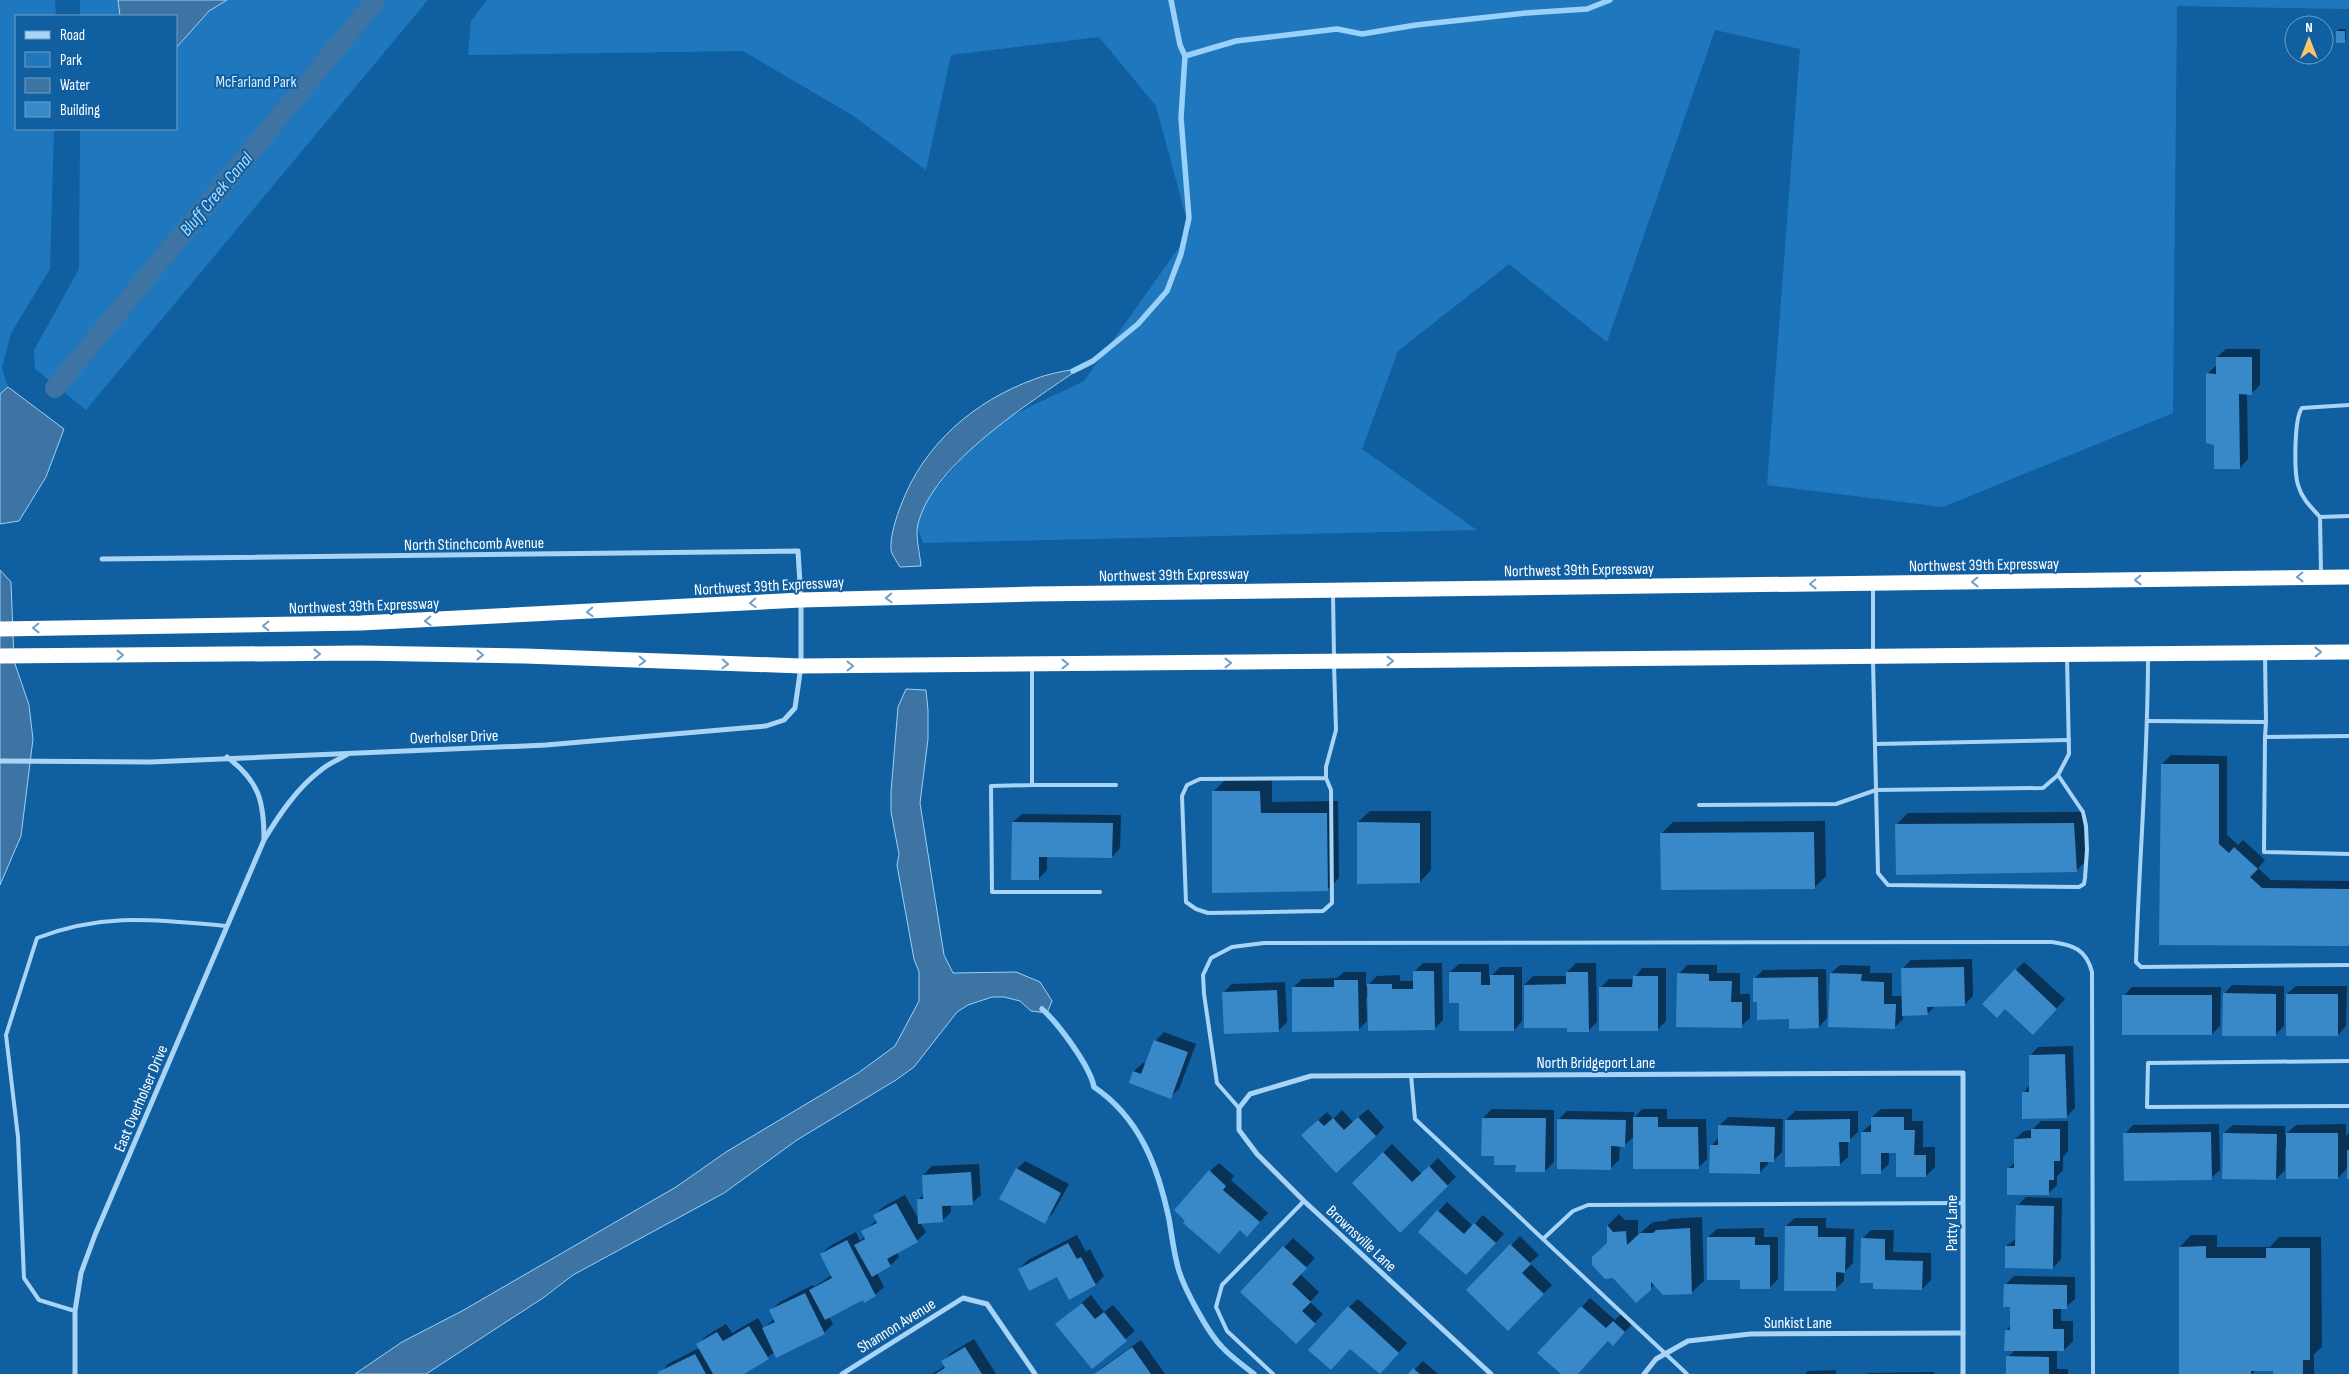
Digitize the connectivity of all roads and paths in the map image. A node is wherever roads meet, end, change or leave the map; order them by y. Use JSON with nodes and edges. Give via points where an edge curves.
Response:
{"nodes":[{"id":1,"x":2349,"y":405,"type":"edge"},
{"id":2,"x":2320,"y":516,"type":"junction"},
{"id":3,"x":2349,"y":516,"type":"edge"},
{"id":4,"x":102,"y":559,"type":"dead end"},
{"id":5,"x":2349,"y":576,"type":"edge"},
{"id":6,"x":2321,"y":577,"type":"junction"},
{"id":7,"x":1873,"y":583,"type":"junction"},
{"id":8,"x":1333,"y":590,"type":"junction"},
{"id":9,"x":801,"y":600,"type":"junction"},
{"id":10,"x":0,"y":629,"type":"edge"},
{"id":11,"x":2349,"y":652,"type":"edge"},
{"id":12,"x":2265,"y":653,"type":"junction"},
{"id":13,"x":2148,"y":654,"type":"junction"},
{"id":14,"x":2067,"y":655,"type":"junction"},
{"id":15,"x":0,"y":656,"type":"edge"},
{"id":16,"x":1873,"y":657,"type":"junction"},
{"id":17,"x":1334,"y":662,"type":"junction"},
{"id":18,"x":1032,"y":664,"type":"junction"},
{"id":19,"x":801,"y":666,"type":"junction"},
{"id":20,"x":2148,"y":721,"type":"junction"},
{"id":21,"x":2266,"y":722,"type":"junction"},
{"id":22,"x":2265,"y":736,"type":"junction"},
{"id":23,"x":2349,"y":736,"type":"edge"},
{"id":24,"x":2069,"y":740,"type":"junction"},
{"id":25,"x":1875,"y":744,"type":"junction"},
{"id":26,"x":349,"y":753,"type":"junction"},
{"id":27,"x":226,"y":757,"type":"junction"},
{"id":28,"x":0,"y":761,"type":"edge"},
{"id":29,"x":2058,"y":775,"type":"junction"},
{"id":30,"x":1326,"y":778,"type":"junction"},
{"id":31,"x":1032,"y":785,"type":"junction"},
{"id":32,"x":1116,"y":785,"type":"dead end"},
{"id":33,"x":1876,"y":790,"type":"junction"},
{"id":34,"x":1699,"y":805,"type":"dead end"},
{"id":35,"x":264,"y":840,"type":"junction"},
{"id":36,"x":2349,"y":854,"type":"edge"},
{"id":37,"x":1100,"y":892,"type":"dead end"},
{"id":38,"x":227,"y":926,"type":"junction"},
{"id":39,"x":2349,"y":965,"type":"edge"},
{"id":40,"x":2349,"y":1061,"type":"edge"},
{"id":41,"x":1963,"y":1073,"type":"joint"},
{"id":42,"x":1411,"y":1075,"type":"junction"},
{"id":43,"x":2349,"y":1106,"type":"edge"},
{"id":44,"x":1240,"y":1108,"type":"junction"},
{"id":45,"x":1304,"y":1201,"type":"junction"},
{"id":46,"x":1964,"y":1203,"type":"junction"},
{"id":47,"x":1543,"y":1239,"type":"junction"},
{"id":48,"x":75,"y":1311,"type":"junction"},
{"id":49,"x":1964,"y":1333,"type":"junction"},
{"id":50,"x":1665,"y":1354,"type":"junction"},
{"id":51,"x":75,"y":1374,"type":"edge"},
{"id":52,"x":842,"y":1374,"type":"edge"},
{"id":53,"x":1035,"y":1374,"type":"edge"},
{"id":54,"x":1272,"y":1374,"type":"edge"},
{"id":55,"x":1491,"y":1374,"type":"edge"},
{"id":56,"x":1644,"y":1374,"type":"edge"},
{"id":57,"x":1687,"y":1374,"type":"edge"},
{"id":58,"x":1964,"y":1374,"type":"edge"},
{"id":59,"x":2093,"y":1374,"type":"edge"}],
"edges":[{"from":1,"to":2,"type":"lane","via":[[2302,408],[2296,420],[2297,484],[2305,501]]},
{"from":2,"to":3,"type":"lane"},
{"from":2,"to":6,"type":"lane"},
{"from":4,"to":9,"type":"street","name":"North Stinchcomb Avenue","via":[[798,551]]},
{"from":5,"to":6,"type":"highway","name":"Northwest 39th Expressway"},
{"from":6,"to":7,"type":"highway","name":"Northwest 39th Expressway","one_way":true},
{"from":7,"to":8,"type":"highway","name":"Northwest 39th Expressway","one_way":true},
{"from":7,"to":16,"type":"lane"},
{"from":8,"to":9,"type":"highway","name":"Northwest 39th Expressway","one_way":true},
{"from":8,"to":17,"type":"lane"},
{"from":9,"to":10,"type":"highway","name":"Northwest 39th Expressway","one_way":true,"via":[[361,624]]},
{"from":9,"to":19,"type":"street","name":"Overholser Drive"},
{"from":12,"to":11,"type":"highway","one_way":true},
{"from":12,"to":13,"type":"highway"},
{"from":12,"to":21,"type":"lane"},
{"from":13,"to":14,"type":"highway"},
{"from":13,"to":20,"type":"lane"},
{"from":14,"to":16,"type":"highway"},
{"from":14,"to":24,"type":"lane"},
{"from":15,"to":19,"type":"highway","one_way":true,"via":[[400,654]]},
{"from":17,"to":16,"type":"highway","one_way":true},
{"from":16,"to":25,"type":"lane"},
{"from":18,"to":17,"type":"highway","one_way":true},
{"from":17,"to":30,"type":"lane","via":[[1336,730]]},
{"from":19,"to":18,"type":"highway","one_way":true},
{"from":18,"to":31,"type":"lane"},
{"from":19,"to":26,"type":"street","name":"Overholser Drive","via":[[795,708],[784,720],[766,726],[546,745]]},
{"from":20,"to":21,"type":"lane"},
{"from":20,"to":39,"type":"lane","via":[[2140,847],[2138,965]]},
{"from":21,"to":22,"type":"lane"},
{"from":22,"to":23,"type":"lane"},
{"from":22,"to":36,"type":"lane","via":[[2264,852]]},
{"from":24,"to":25,"type":"lane"},
{"from":24,"to":29,"type":"lane","via":[[2069,754]]},
{"from":25,"to":33,"type":"lane"},
{"from":26,"to":27,"type":"street","name":"Overholser Drive"},
{"from":26,"to":35,"type":"street","name":"East Overholser Drive","via":[[321,770],[302,787],[278,816]]},
{"from":27,"to":28,"type":"street","name":"Overholser Drive","via":[[151,762]]},
{"from":27,"to":35,"type":"street","name":"East Overholser Drive","via":[[244,770],[258,794],[264,810]]},
{"from":29,"to":33,"type":"lane","via":[[2043,788]]},
{"from":29,"to":33,"type":"lane","via":[[2083,812],[2086,826],[2085,878],[2079,887],[1888,885],[1878,873]]},
{"from":30,"to":30,"type":"lane","via":[[1200,779],[1187,786],[1182,796],[1186,902],[1208,913],[1323,911],[1332,903],[1331,790]]},
{"from":31,"to":32,"type":"lane"},
{"from":31,"to":37,"type":"lane","via":[[991,786],[992,892]]},
{"from":33,"to":34,"type":"lane","via":[[1836,804]]},
{"from":35,"to":38,"type":"street","name":"East Overholser Drive"},
{"from":38,"to":48,"type":"street","name":"East Overholser Drive","via":[[95,1235],[81,1273]]},
{"from":38,"to":48,"type":"lane","via":[[129,918],[67,926],[37,938],[6,1036],[18,1137],[24,1278],[39,1300]]},
{"from":40,"to":43,"type":"lane","via":[[2148,1062],[2147,1107]]},
{"from":41,"to":42,"type":"street","name":"North Bridgeport Lane"},
{"from":41,"to":46,"type":"street","name":"Patty Lane"},
{"from":42,"to":44,"type":"street","name":"North Bridgeport Lane","via":[[1311,1076],[1250,1094]]},
{"from":42,"to":47,"type":"lane","via":[[1415,1118]]},
{"from":44,"to":45,"type":"street","name":"Brownsville Lane","via":[[1239,1130],[1257,1154]]},
{"from":44,"to":59,"type":"lane","via":[[1217,1083],[1204,994],[1204,975],[1211,958],[1232,948],[1264,943],[2052,942],[2073,946],[2084,955],[2092,972]]},
{"from":45,"to":54,"type":"lane","via":[[1222,1285],[1216,1307],[1227,1331]]},
{"from":45,"to":55,"type":"street","name":"Brownsville Lane"},
{"from":46,"to":47,"type":"lane","via":[[1588,1205],[1573,1211]]},
{"from":46,"to":49,"type":"street","name":"Patty Lane"},
{"from":47,"to":50,"type":"lane"},
{"from":48,"to":51,"type":"street","name":"East Overholser Drive"},
{"from":49,"to":50,"type":"street","name":"Sunkist Lane","via":[[1750,1334],[1688,1341]]},
{"from":49,"to":58,"type":"street","name":"Patty Lane"},
{"from":50,"to":56,"type":"street","name":"Sunkist Lane","via":[[1656,1359]]},
{"from":50,"to":57,"type":"lane"},
{"from":52,"to":53,"type":"street","name":"Shannon Avenue","via":[[963,1298],[987,1304]]}]}
